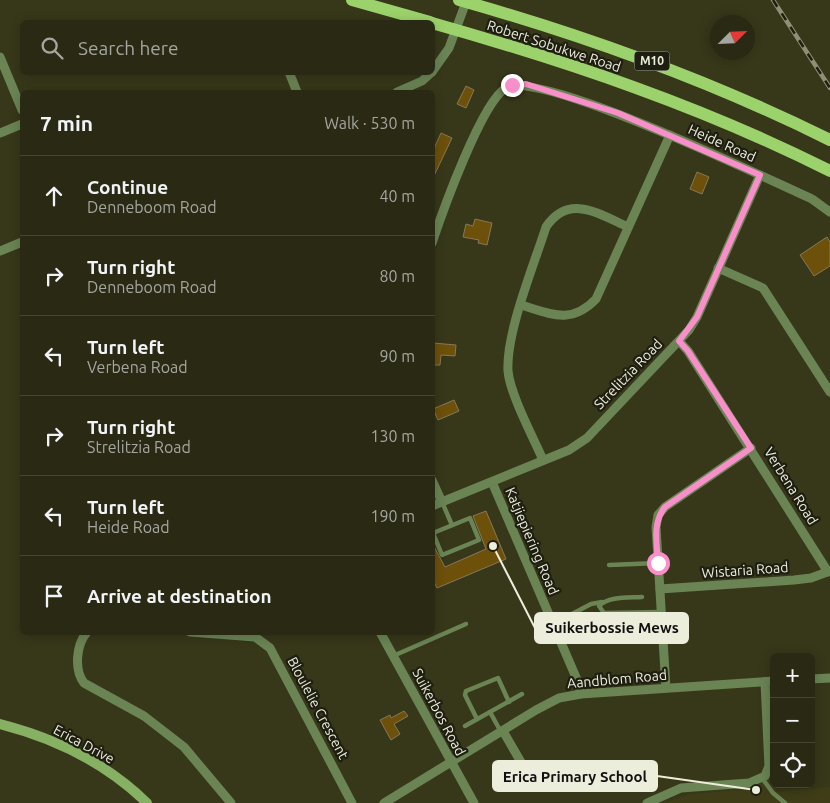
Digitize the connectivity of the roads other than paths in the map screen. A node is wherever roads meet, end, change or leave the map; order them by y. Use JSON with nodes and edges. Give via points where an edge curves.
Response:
{"nodes":[{"id":1,"x":352,"y":0,"type":"edge"},
{"id":2,"x":464,"y":1,"type":"edge"},
{"id":3,"x":421,"y":20,"type":"edge"},
{"id":4,"x":435,"y":24,"type":"edge"},
{"id":5,"x":457,"y":30,"type":"junction"},
{"id":6,"x":0,"y":57,"type":"edge"},
{"id":7,"x":435,"y":68,"type":"edge"},
{"id":8,"x":290,"y":75,"type":"edge"},
{"id":9,"x":429,"y":75,"type":"edge"},
{"id":10,"x":296,"y":90,"type":"edge"},
{"id":11,"x":402,"y":90,"type":"edge"},
{"id":12,"x":20,"y":105,"type":"edge"},
{"id":13,"x":20,"y":125,"type":"edge"},
{"id":14,"x":0,"y":133,"type":"edge"},
{"id":15,"x":670,"y":135,"type":"junction"},
{"id":16,"x":830,"y":140,"type":"edge"},
{"id":17,"x":830,"y":171,"type":"edge"},
{"id":18,"x":760,"y":175,"type":"junction"},
{"id":19,"x":830,"y":212,"type":"edge"},
{"id":20,"x":436,"y":221,"type":"edge"},
{"id":21,"x":628,"y":227,"type":"junction"},
{"id":22,"x":20,"y":243,"type":"edge"},
{"id":23,"x":0,"y":251,"type":"edge"},
{"id":24,"x":718,"y":268,"type":"junction"},
{"id":25,"x":521,"y":305,"type":"junction"},
{"id":26,"x":679,"y":341,"type":"junction"},
{"id":27,"x":830,"y":392,"type":"edge"},
{"id":28,"x":751,"y":448,"type":"junction"},
{"id":29,"x":543,"y":460,"type":"junction"},
{"id":30,"x":492,"y":482,"type":"junction"},
{"id":31,"x":435,"y":487,"type":"edge"},
{"id":32,"x":442,"y":502,"type":"junction"},
{"id":33,"x":435,"y":505,"type":"edge"},
{"id":34,"x":452,"y":525,"type":"junction"},
{"id":35,"x":435,"y":532,"type":"edge"},
{"id":36,"x":435,"y":538,"type":"edge"},
{"id":37,"x":658,"y":563,"type":"junction"},
{"id":38,"x":609,"y":565,"type":"dead end"},
{"id":39,"x":829,"y":571,"type":"edge"},
{"id":40,"x":660,"y":589,"type":"junction"},
{"id":41,"x":642,"y":597,"type":"dead end"},
{"id":42,"x":603,"y":602,"type":"junction"},
{"id":43,"x":662,"y":612,"type":"junction"},
{"id":44,"x":466,"y":624,"type":"dead end"},
{"id":45,"x":553,"y":624,"type":"junction"},
{"id":46,"x":86,"y":635,"type":"edge"},
{"id":47,"x":239,"y":635,"type":"edge"},
{"id":48,"x":382,"y":635,"type":"edge"},
{"id":49,"x":393,"y":656,"type":"junction"},
{"id":50,"x":830,"y":678,"type":"edge"},
{"id":51,"x":815,"y":679,"type":"edge"},
{"id":52,"x":770,"y":682,"type":"edge"},
{"id":53,"x":666,"y":688,"type":"junction"},
{"id":54,"x":522,"y":694,"type":"dead end"},
{"id":55,"x":580,"y":694,"type":"junction"},
{"id":56,"x":508,"y":702,"type":"junction"},
{"id":57,"x":490,"y":712,"type":"junction"},
{"id":58,"x":477,"y":719,"type":"junction"},
{"id":59,"x":0,"y":724,"type":"edge"},
{"id":60,"x":465,"y":726,"type":"dead end"},
{"id":61,"x":502,"y":731,"type":"junction"},
{"id":62,"x":450,"y":762,"type":"junction"},
{"id":63,"x":529,"y":776,"type":"dead end"},
{"id":64,"x":762,"y":778,"type":"junction"},
{"id":65,"x":147,"y":803,"type":"edge"},
{"id":66,"x":231,"y":803,"type":"edge"},
{"id":67,"x":352,"y":803,"type":"edge"},
{"id":68,"x":384,"y":803,"type":"edge"},
{"id":69,"x":474,"y":803,"type":"edge"},
{"id":70,"x":647,"y":803,"type":"edge"},
{"id":71,"x":785,"y":803,"type":"edge"}],
"edges":[{"from":1,"to":3,"type":"main road","name":"Robert Sobukwe Road","number":"M10"},
{"from":2,"to":5,"type":"street"},
{"from":2,"to":16,"type":"main road","name":"Robert Sobukwe Road","number":"M10","via":[[660,64],[727,91]]},
{"from":4,"to":5,"type":"main road","name":"Robert Sobukwe Road","number":"M10"},
{"from":5,"to":7,"type":"street"},
{"from":5,"to":17,"type":"main road","name":"Robert Sobukwe Road","number":"M10","via":[[709,114]]},
{"from":6,"to":12,"type":"street"},
{"from":8,"to":10,"type":"street"},
{"from":9,"to":11,"type":"street"},
{"from":13,"to":14,"type":"street"},
{"from":15,"to":18,"type":"street","name":"Heide Road"},
{"from":15,"to":20,"type":"street","name":"Heide Road","via":[[618,113],[526,84],[512,85],[502,90],[492,102]]},
{"from":15,"to":21,"type":"street"},
{"from":18,"to":19,"type":"street","name":"Heide Road","via":[[812,199]]},
{"from":18,"to":24,"type":"street","name":"Strelitzia Road"},
{"from":21,"to":25,"type":"street","via":[[596,299],[587,308],[576,314],[559,316]]},
{"from":21,"to":25,"type":"street","via":[[581,208],[572,207],[552,217],[546,226]]},
{"from":22,"to":23,"type":"street"},
{"from":24,"to":26,"type":"street","name":"Strelitzia Road","via":[[697,317]]},
{"from":24,"to":27,"type":"street","via":[[763,288]]},
{"from":25,"to":29,"type":"street","via":[[513,329],[508,370]]},
{"from":26,"to":28,"type":"street","name":"Verbena Road"},
{"from":26,"to":29,"type":"street","name":"Strelitzia Road","via":[[579,445]]},
{"from":28,"to":37,"type":"street","via":[[658,515]]},
{"from":28,"to":39,"type":"street","name":"Verbena Road"},
{"from":29,"to":30,"type":"street","name":"Strelitzia Road"},
{"from":30,"to":32,"type":"street","name":"Strelitzia Road"},
{"from":30,"to":45,"type":"street","name":"Katjiepiering Road"},
{"from":31,"to":32,"type":"street"},
{"from":32,"to":33,"type":"street","name":"Strelitzia Road"},
{"from":32,"to":34,"type":"lane"},
{"from":34,"to":35,"type":"lane"},
{"from":34,"to":36,"type":"lane","via":[[470,518],[479,540],[442,555]]},
{"from":37,"to":38,"type":"lane"},
{"from":37,"to":40,"type":"street"},
{"from":39,"to":40,"type":"street","name":"Wistaria Road","via":[[794,580]]},
{"from":40,"to":43,"type":"street"},
{"from":41,"to":42,"type":"lane"},
{"from":42,"to":43,"type":"lane","via":[[600,606],[604,613]]},
{"from":42,"to":45,"type":"lane","via":[[591,604]]},
{"from":43,"to":53,"type":"street"},
{"from":44,"to":49,"type":"lane"},
{"from":45,"to":55,"type":"street","name":"Katjiepiering Road"},
{"from":46,"to":66,"type":"street","via":[[79,648],[80,677],[84,683],[144,716],[184,747]]},
{"from":47,"to":67,"type":"street","name":"Bloulelie Crescent","via":[[255,636],[270,648]]},
{"from":48,"to":49,"type":"street","name":"Suikerbos Road"},
{"from":49,"to":62,"type":"street","name":"Suikerbos Road"},
{"from":50,"to":51,"type":"street"},
{"from":52,"to":53,"type":"street","name":"Aandblom Road"},
{"from":52,"to":64,"type":"street","via":[[769,766]]},
{"from":53,"to":55,"type":"street","name":"Aandblom Road"},
{"from":54,"to":56,"type":"lane"},
{"from":55,"to":61,"type":"street","name":"Aandblom Road","via":[[544,705]]},
{"from":56,"to":57,"type":"lane"},
{"from":56,"to":58,"type":"lane","via":[[498,678],[466,691]]},
{"from":57,"to":58,"type":"lane"},
{"from":57,"to":61,"type":"lane"},
{"from":58,"to":60,"type":"lane"},
{"from":59,"to":65,"type":"main road","name":"Erica Drive","via":[[50,740],[90,759]]},
{"from":61,"to":62,"type":"street","name":"Aandblom Road"},
{"from":61,"to":63,"type":"street"},
{"from":62,"to":68,"type":"street"},
{"from":62,"to":69,"type":"street","name":"Suikerbos Road"},
{"from":64,"to":70,"type":"street","via":[[749,783],[681,788]]},
{"from":64,"to":71,"type":"lane"}]}
